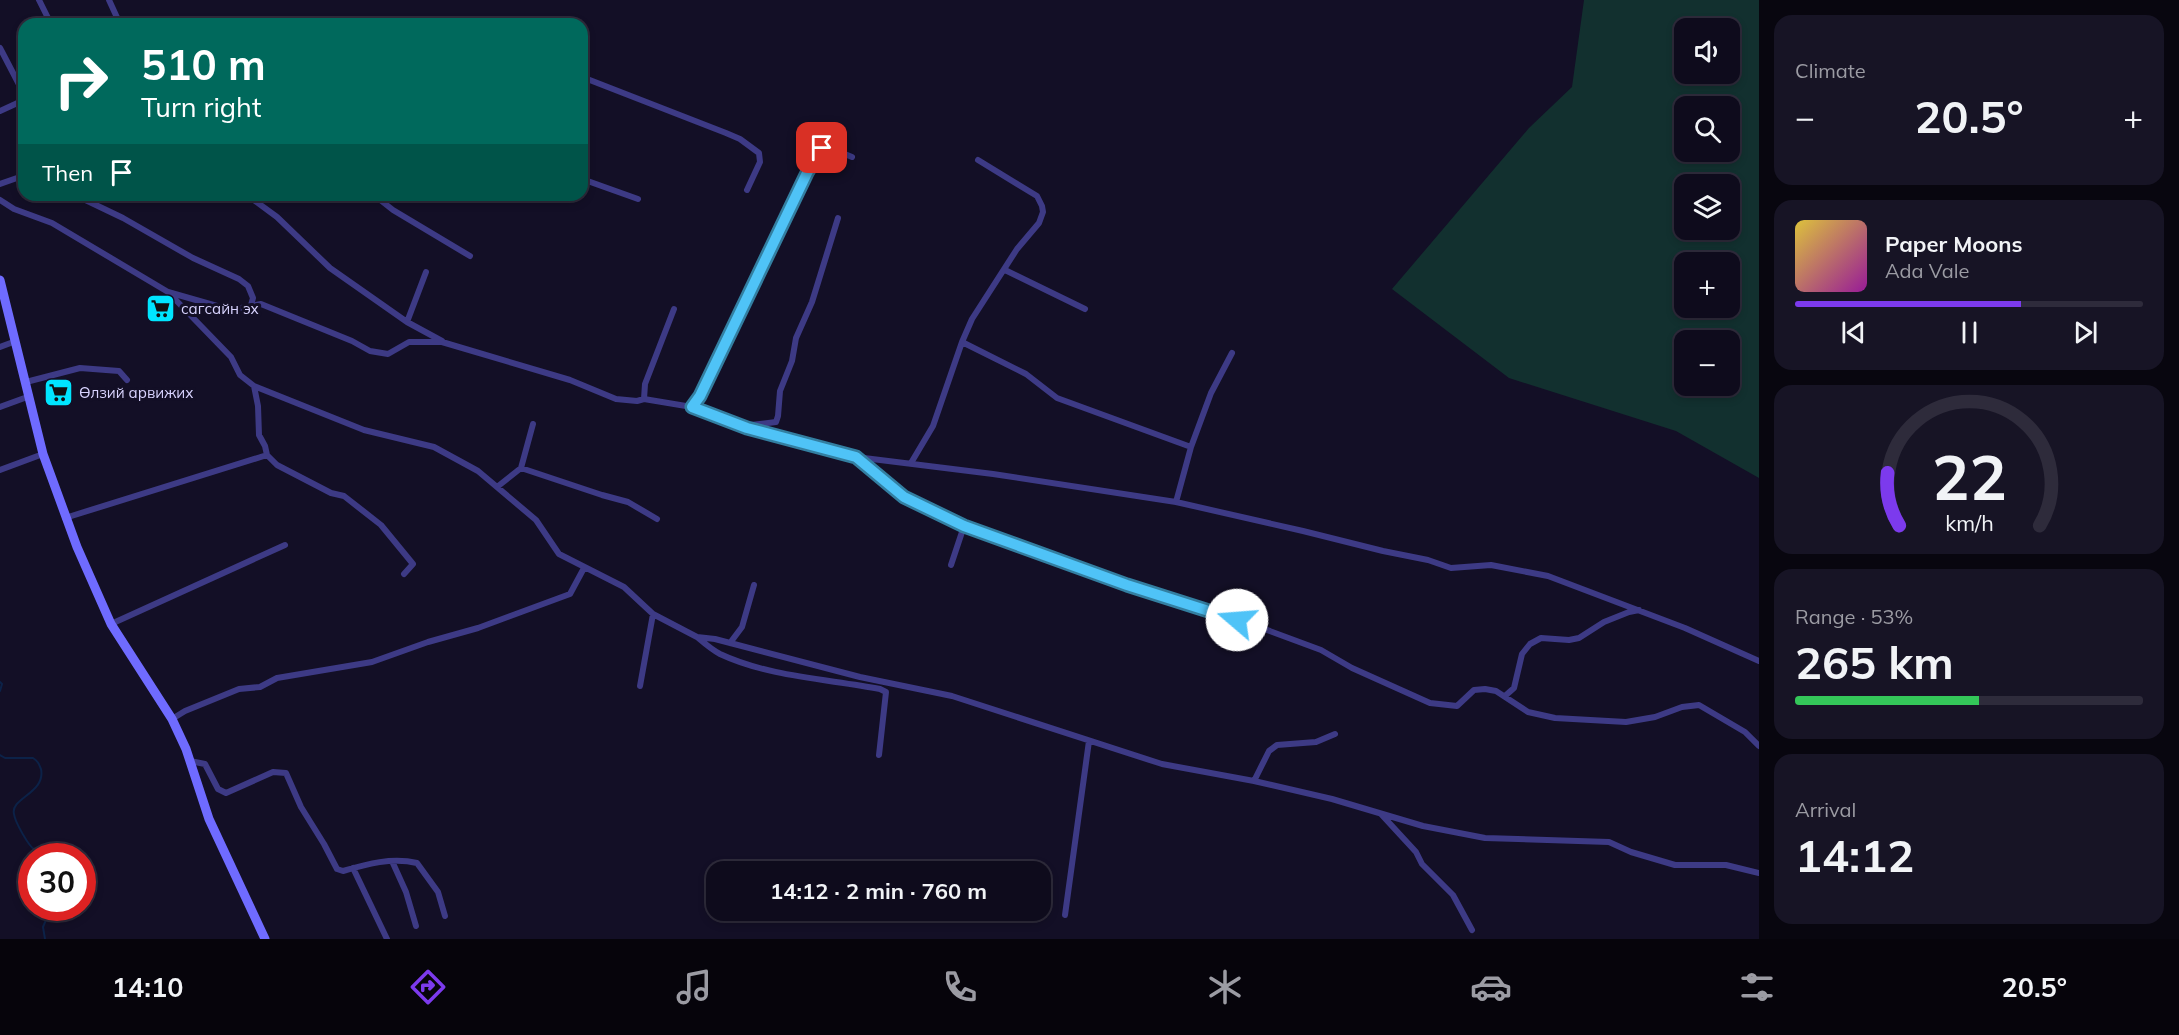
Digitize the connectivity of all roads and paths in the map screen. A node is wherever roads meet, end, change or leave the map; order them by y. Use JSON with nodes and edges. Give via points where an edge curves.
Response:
{"nodes":[{"id":1,"x":39,"y":0,"type":"edge"},
{"id":2,"x":109,"y":0,"type":"edge"},
{"id":3,"x":48,"y":18,"type":"edge"},
{"id":4,"x":117,"y":18,"type":"edge"},
{"id":5,"x":0,"y":48,"type":"edge"},
{"id":6,"x":588,"y":79,"type":"edge"},
{"id":7,"x":18,"y":82,"type":"edge"},
{"id":8,"x":18,"y":103,"type":"edge"},
{"id":9,"x":0,"y":111,"type":"edge"},
{"id":10,"x":852,"y":157,"type":"dead end"},
{"id":11,"x":978,"y":160,"type":"dead end"},
{"id":12,"x":18,"y":178,"type":"edge"},
{"id":13,"x":588,"y":181,"type":"edge"},
{"id":14,"x":0,"y":184,"type":"edge"},
{"id":15,"x":747,"y":190,"type":"dead end"},
{"id":16,"x":638,"y":199,"type":"dead end"},
{"id":17,"x":0,"y":200,"type":"edge"},
{"id":18,"x":88,"y":201,"type":"edge"},
{"id":19,"x":255,"y":201,"type":"edge"},
{"id":20,"x":382,"y":201,"type":"edge"},
{"id":21,"x":838,"y":218,"type":"dead end"},
{"id":22,"x":470,"y":256,"type":"dead end"},
{"id":23,"x":1005,"y":270,"type":"junction"},
{"id":24,"x":426,"y":272,"type":"dead end"},
{"id":25,"x":0,"y":280,"type":"edge"},
{"id":26,"x":168,"y":292,"type":"junction"},
{"id":27,"x":251,"y":305,"type":"junction"},
{"id":28,"x":674,"y":309,"type":"dead end"},
{"id":29,"x":1085,"y":309,"type":"dead end"},
{"id":30,"x":407,"y":322,"type":"junction"},
{"id":31,"x":16,"y":341,"type":"junction"},
{"id":32,"x":442,"y":342,"type":"junction"},
{"id":33,"x":962,"y":342,"type":"junction"},
{"id":34,"x":0,"y":347,"type":"edge"},
{"id":35,"x":1232,"y":353,"type":"dead end"},
{"id":36,"x":127,"y":380,"type":"dead end"},
{"id":37,"x":26,"y":382,"type":"junction"},
{"id":38,"x":254,"y":386,"type":"junction"},
{"id":39,"x":30,"y":396,"type":"junction"},
{"id":40,"x":644,"y":399,"type":"junction"},
{"id":41,"x":0,"y":407,"type":"edge"},
{"id":42,"x":692,"y":407,"type":"junction"},
{"id":43,"x":533,"y":424,"type":"dead end"},
{"id":44,"x":747,"y":428,"type":"junction"},
{"id":45,"x":1191,"y":447,"type":"junction"},
{"id":46,"x":43,"y":454,"type":"junction"},
{"id":47,"x":267,"y":455,"type":"junction"},
{"id":48,"x":856,"y":457,"type":"junction"},
{"id":49,"x":911,"y":463,"type":"junction"},
{"id":50,"x":521,"y":468,"type":"junction"},
{"id":51,"x":0,"y":470,"type":"edge"},
{"id":52,"x":497,"y":487,"type":"junction"},
{"id":53,"x":1176,"y":502,"type":"junction"},
{"id":54,"x":65,"y":518,"type":"junction"},
{"id":55,"x":657,"y":519,"type":"dead end"},
{"id":56,"x":964,"y":526,"type":"junction"},
{"id":57,"x":285,"y":545,"type":"dead end"},
{"id":58,"x":951,"y":565,"type":"dead end"},
{"id":59,"x":584,"y":568,"type":"junction"},
{"id":60,"x":404,"y":574,"type":"dead end"},
{"id":61,"x":753,"y":585,"type":"dead end"},
{"id":62,"x":1639,"y":610,"type":"junction"},
{"id":63,"x":653,"y":614,"type":"junction"},
{"id":64,"x":111,"y":624,"type":"junction"},
{"id":65,"x":697,"y":637,"type":"junction"},
{"id":66,"x":730,"y":643,"type":"junction"},
{"id":67,"x":1759,"y":661,"type":"edge"},
{"id":68,"x":860,"y":677,"type":"junction"},
{"id":69,"x":842,"y":682,"type":"junction"},
{"id":70,"x":640,"y":686,"type":"dead end"},
{"id":71,"x":1505,"y":696,"type":"junction"},
{"id":72,"x":172,"y":719,"type":"junction"},
{"id":73,"x":1335,"y":734,"type":"dead end"},
{"id":74,"x":1089,"y":741,"type":"junction"},
{"id":75,"x":1759,"y":746,"type":"edge"},
{"id":76,"x":879,"y":755,"type":"dead end"},
{"id":77,"x":190,"y":761,"type":"junction"},
{"id":78,"x":1254,"y":781,"type":"junction"},
{"id":79,"x":1381,"y":813,"type":"junction"},
{"id":80,"x":392,"y":861,"type":"junction"},
{"id":81,"x":353,"y":868,"type":"junction"},
{"id":82,"x":1759,"y":873,"type":"edge"},
{"id":83,"x":1065,"y":915,"type":"dead end"},
{"id":84,"x":445,"y":916,"type":"dead end"},
{"id":85,"x":416,"y":926,"type":"dead end"},
{"id":86,"x":1472,"y":930,"type":"dead end"},
{"id":87,"x":265,"y":939,"type":"edge"},
{"id":88,"x":387,"y":939,"type":"edge"}],
"edges":[{"from":1,"to":3,"type":"street"},
{"from":2,"to":4,"type":"street"},
{"from":5,"to":7,"type":"street"},
{"from":6,"to":15,"type":"street","via":[[741,139],[759,153],[760,162]]},
{"from":8,"to":9,"type":"street"},
{"from":10,"to":42,"type":"street","via":[[822,148]]},
{"from":11,"to":23,"type":"street","via":[[1036,196],[1042,206],[1039,223]]},
{"from":12,"to":14,"type":"street"},
{"from":13,"to":16,"type":"street"},
{"from":17,"to":26,"type":"street","via":[[52,223]]},
{"from":18,"to":27,"type":"street","via":[[239,279],[248,286],[253,298]]},
{"from":19,"to":30,"type":"street","via":[[330,268]]},
{"from":20,"to":22,"type":"street"},
{"from":21,"to":44,"type":"street","via":[[812,302],[796,338],[780,391],[776,422]]},
{"from":23,"to":29,"type":"street"},
{"from":23,"to":33,"type":"street","via":[[972,319]]},
{"from":24,"to":30,"type":"street"},
{"from":25,"to":31,"type":"main road"},
{"from":26,"to":27,"type":"street","via":[[231,310]]},
{"from":26,"to":38,"type":"street"},
{"from":27,"to":32,"type":"street","via":[[261,304],[370,351],[388,354],[410,342]]},
{"from":28,"to":40,"type":"street","via":[[645,384]]},
{"from":30,"to":32,"type":"street"},
{"from":31,"to":34,"type":"street"},
{"from":31,"to":37,"type":"main road"},
{"from":32,"to":40,"type":"street","via":[[570,380],[616,399]]},
{"from":33,"to":45,"type":"street","via":[[1026,374],[1057,398]]},
{"from":33,"to":49,"type":"street","via":[[933,426]]},
{"from":35,"to":45,"type":"street","via":[[1211,393]]},
{"from":36,"to":37,"type":"street","via":[[119,371],[80,368]]},
{"from":37,"to":39,"type":"main road"},
{"from":38,"to":47,"type":"street","via":[[259,435]]},
{"from":38,"to":52,"type":"street","via":[[364,430],[434,447],[478,471]]},
{"from":39,"to":41,"type":"street"},
{"from":39,"to":46,"type":"main road"},
{"from":40,"to":42,"type":"street"},
{"from":42,"to":44,"type":"street"},
{"from":43,"to":50,"type":"street"},
{"from":44,"to":48,"type":"street"},
{"from":45,"to":53,"type":"street"},
{"from":46,"to":51,"type":"street"},
{"from":46,"to":54,"type":"main road"},
{"from":47,"to":54,"type":"street"},
{"from":47,"to":60,"type":"street","via":[[278,465],[344,496],[381,525],[413,564]]},
{"from":48,"to":49,"type":"street"},
{"from":48,"to":56,"type":"street","via":[[904,497]]},
{"from":49,"to":53,"type":"street"},
{"from":50,"to":52,"type":"street"},
{"from":50,"to":55,"type":"street","via":[[628,502]]},
{"from":52,"to":59,"type":"street","via":[[536,520],[558,554]]},
{"from":53,"to":62,"type":"street","via":[[1450,568],[1491,565],[1548,576]]},
{"from":54,"to":64,"type":"main road"},
{"from":56,"to":58,"type":"street"},
{"from":56,"to":71,"type":"street","via":[[1321,650],[1430,703],[1457,706],[1474,690],[1485,688]]},
{"from":57,"to":64,"type":"street"},
{"from":59,"to":63,"type":"street","via":[[624,586]]},
{"from":59,"to":72,"type":"street","via":[[570,594],[478,628],[372,662],[277,678],[260,687],[239,689]]},
{"from":61,"to":66,"type":"street","via":[[742,627]]},
{"from":62,"to":67,"type":"street"},
{"from":62,"to":71,"type":"street","via":[[1604,622],[1579,638],[1541,638],[1530,644],[1522,654],[1514,688]]},
{"from":63,"to":65,"type":"street"},
{"from":63,"to":70,"type":"street"},
{"from":64,"to":72,"type":"main road"},
{"from":65,"to":66,"type":"street"},
{"from":65,"to":69,"type":"street","via":[[719,653],[749,664]]},
{"from":66,"to":68,"type":"street"},
{"from":68,"to":69,"type":"street"},
{"from":68,"to":74,"type":"street","via":[[952,696]]},
{"from":69,"to":76,"type":"street","via":[[886,692]]},
{"from":71,"to":75,"type":"street","via":[[1528,712],[1611,722],[1655,717],[1699,705],[1745,732]]},
{"from":72,"to":77,"type":"main road"},
{"from":73,"to":78,"type":"street","via":[[1316,742],[1277,745],[1269,751]]},
{"from":74,"to":78,"type":"street","via":[[1162,764]]},
{"from":74,"to":83,"type":"street"},
{"from":77,"to":81,"type":"street","via":[[205,764],[218,789],[226,793],[273,772],[286,772],[335,867],[343,871]]},
{"from":77,"to":87,"type":"main road","via":[[210,819]]},
{"from":78,"to":79,"type":"street"},
{"from":79,"to":82,"type":"street","via":[[1485,838],[1609,842],[1674,865],[1726,865]]},
{"from":79,"to":86,"type":"street","via":[[1453,895]]},
{"from":80,"to":81,"type":"street"},
{"from":80,"to":84,"type":"street","via":[[417,863],[422,868],[438,892]]},
{"from":80,"to":85,"type":"street"},
{"from":81,"to":88,"type":"street"}]}
